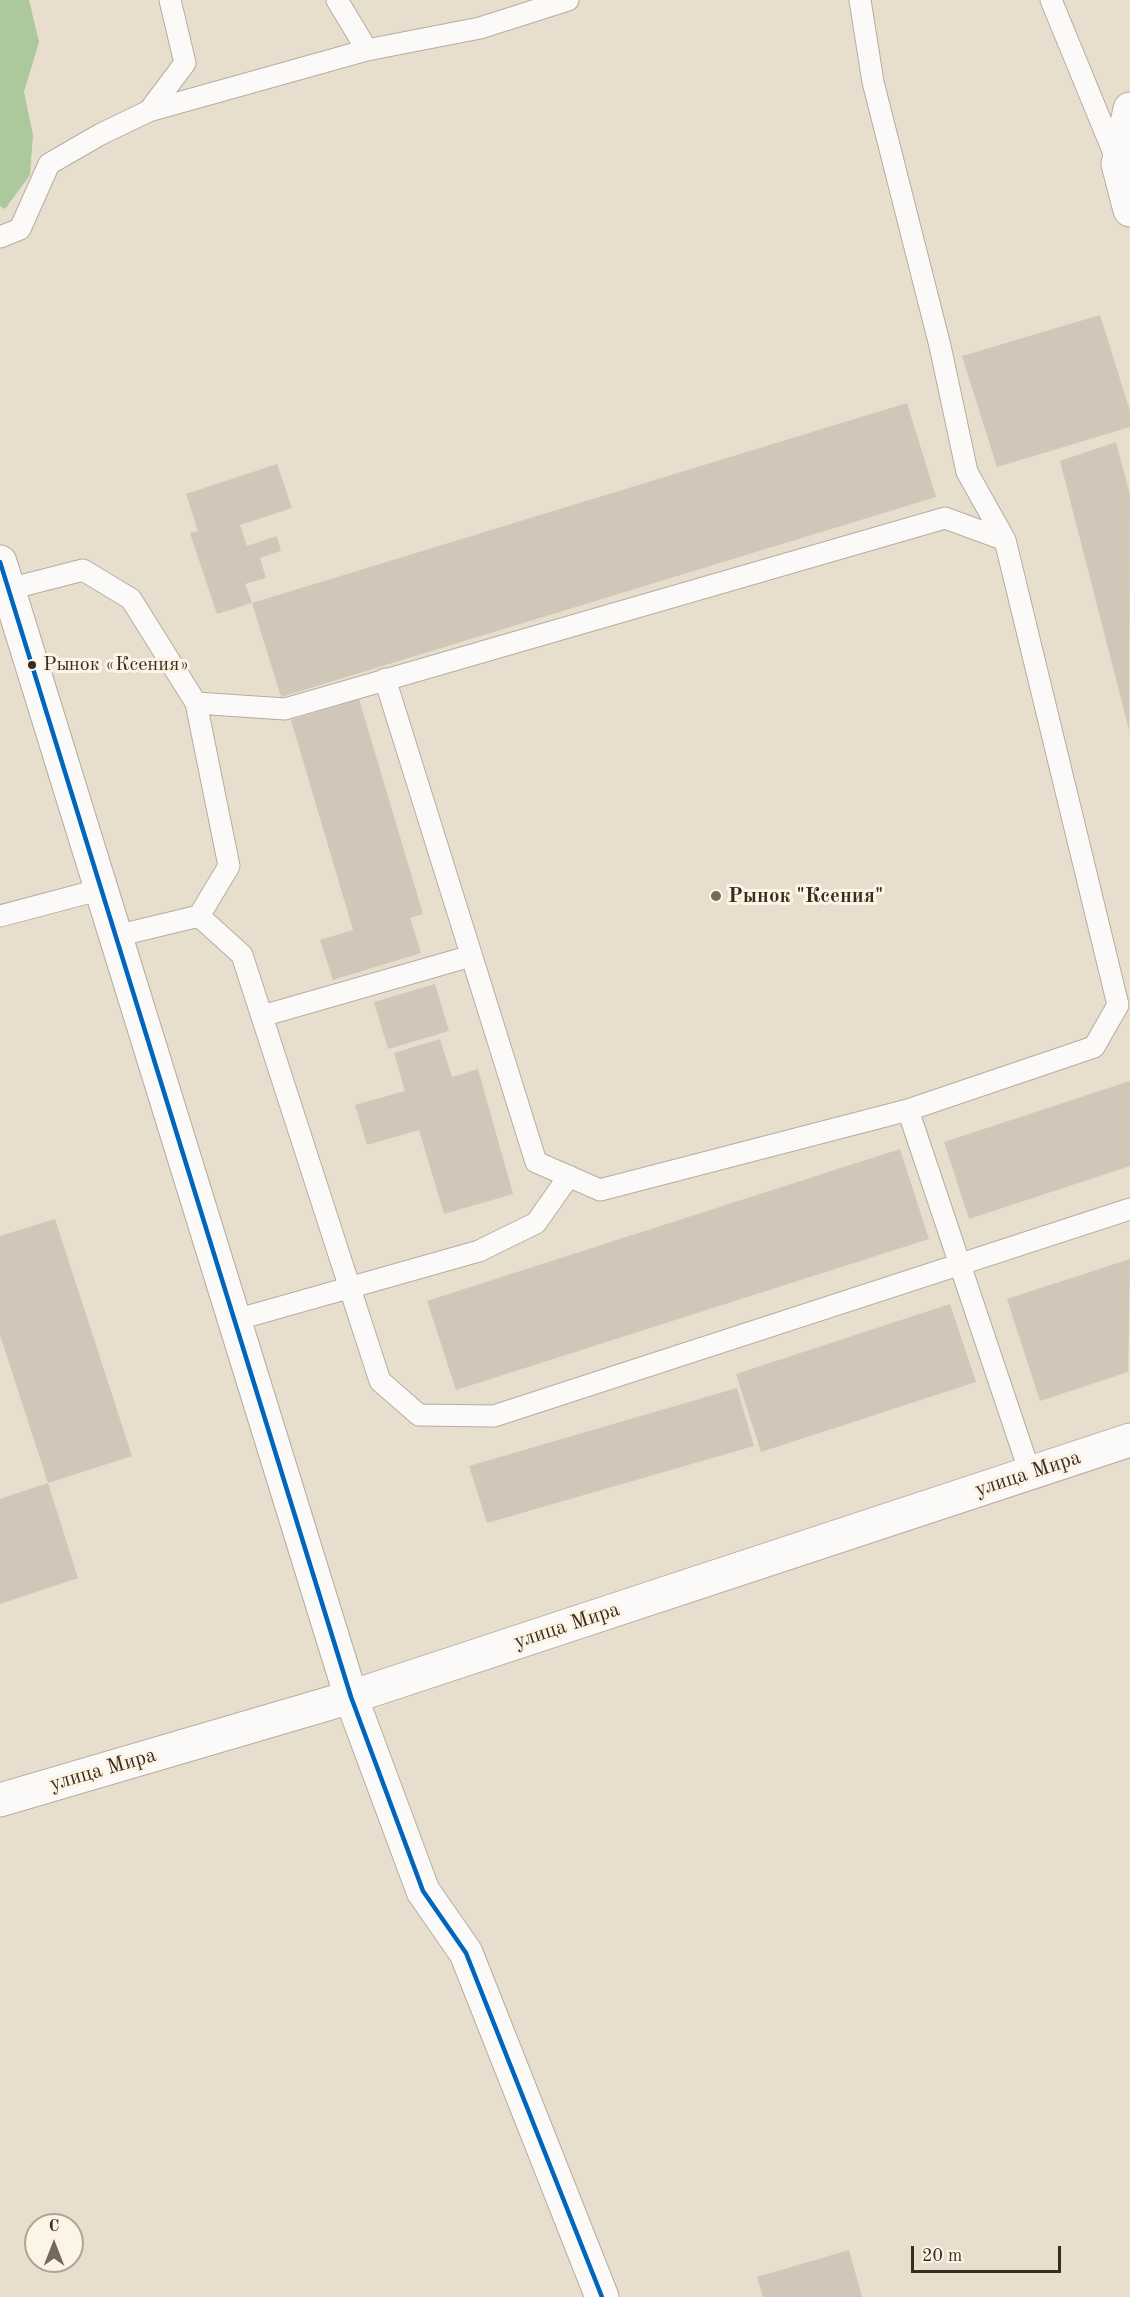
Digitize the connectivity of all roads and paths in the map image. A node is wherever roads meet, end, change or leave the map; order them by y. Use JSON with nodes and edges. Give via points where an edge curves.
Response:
{"nodes":[{"id":1,"x":170,"y":0,"type":"edge"},
{"id":2,"x":337,"y":0,"type":"edge"},
{"id":3,"x":568,"y":0,"type":"edge"},
{"id":4,"x":847,"y":0,"type":"edge"},
{"id":5,"x":861,"y":0,"type":"edge"},
{"id":6,"x":874,"y":0,"type":"edge"},
{"id":7,"x":1051,"y":0,"type":"edge"},
{"id":8,"x":865,"y":28,"type":"junction"},
{"id":9,"x":367,"y":50,"type":"junction"},
{"id":10,"x":1130,"y":109,"type":"edge"},
{"id":11,"x":149,"y":111,"type":"junction"},
{"id":12,"x":1118,"y":164,"type":"junction"},
{"id":13,"x":1130,"y":210,"type":"edge"},
{"id":14,"x":0,"y":237,"type":"edge"},
{"id":15,"x":1005,"y":540,"type":"junction"},
{"id":16,"x":4,"y":575,"type":"edge"},
{"id":17,"x":385,"y":679,"type":"junction"},
{"id":18,"x":196,"y":703,"type":"junction"},
{"id":19,"x":102,"y":889,"type":"junction"},
{"id":20,"x":0,"y":916,"type":"edge"},
{"id":21,"x":199,"y":916,"type":"junction"},
{"id":22,"x":116,"y":936,"type":"junction"},
{"id":23,"x":471,"y":956,"type":"junction"},
{"id":24,"x":262,"y":1016,"type":"junction"},
{"id":25,"x":908,"y":1110,"type":"junction"},
{"id":26,"x":568,"y":1176,"type":"junction"},
{"id":27,"x":1130,"y":1209,"type":"edge"},
{"id":28,"x":959,"y":1265,"type":"junction"},
{"id":29,"x":349,"y":1287,"type":"junction"},
{"id":30,"x":235,"y":1320,"type":"junction"},
{"id":31,"x":1130,"y":1440,"type":"edge"},
{"id":32,"x":1030,"y":1473,"type":"junction"},
{"id":33,"x":351,"y":1697,"type":"junction"},
{"id":34,"x":0,"y":1800,"type":"edge"},
{"id":35,"x":602,"y":2297,"type":"edge"}],
"edges":[{"from":1,"to":11,"type":"lane","via":[[185,63]]},
{"from":2,"to":9,"type":"lane"},
{"from":3,"to":9,"type":"lane","via":[[480,28]]},
{"from":4,"to":8,"type":"lane"},
{"from":5,"to":8,"type":"lane"},
{"from":6,"to":8,"type":"lane"},
{"from":7,"to":12,"type":"lane"},
{"from":8,"to":15,"type":"lane","via":[[873,82],[940,345],[967,472]]},
{"from":9,"to":11,"type":"lane"},
{"from":10,"to":12,"type":"main road"},
{"from":11,"to":14,"type":"lane","via":[[49,164],[20,229]]},
{"from":12,"to":13,"type":"main road"},
{"from":15,"to":17,"type":"lane","via":[[945,518]]},
{"from":15,"to":25,"type":"lane","via":[[1118,1005],[1094,1047]]},
{"from":16,"to":18,"type":"lane","via":[[84,570],[131,599]]},
{"from":16,"to":19,"type":"main road"},
{"from":17,"to":18,"type":"lane","via":[[285,709]]},
{"from":17,"to":23,"type":"lane"},
{"from":18,"to":21,"type":"lane","via":[[229,866]]},
{"from":19,"to":20,"type":"lane"},
{"from":19,"to":22,"type":"main road"},
{"from":21,"to":22,"type":"lane"},
{"from":21,"to":24,"type":"lane","via":[[243,955]]},
{"from":22,"to":30,"type":"main road"},
{"from":23,"to":24,"type":"lane"},
{"from":23,"to":26,"type":"lane","via":[[536,1162]]},
{"from":24,"to":29,"type":"lane"},
{"from":25,"to":26,"type":"lane","via":[[600,1190]]},
{"from":25,"to":28,"type":"lane"},
{"from":26,"to":29,"type":"lane","via":[[536,1223],[479,1251]]},
{"from":27,"to":28,"type":"lane"},
{"from":28,"to":29,"type":"lane","via":[[494,1416],[419,1416],[380,1381]]},
{"from":28,"to":32,"type":"lane"},
{"from":29,"to":30,"type":"lane"},
{"from":30,"to":33,"type":"main road"},
{"from":31,"to":32,"type":"main road","name":"улица Мира"},
{"from":32,"to":33,"type":"main road","name":"улица Мира"},
{"from":33,"to":34,"type":"main road","name":"улица Мира"},
{"from":33,"to":35,"type":"main road","via":[[423,1891],[466,1953]]}]}
